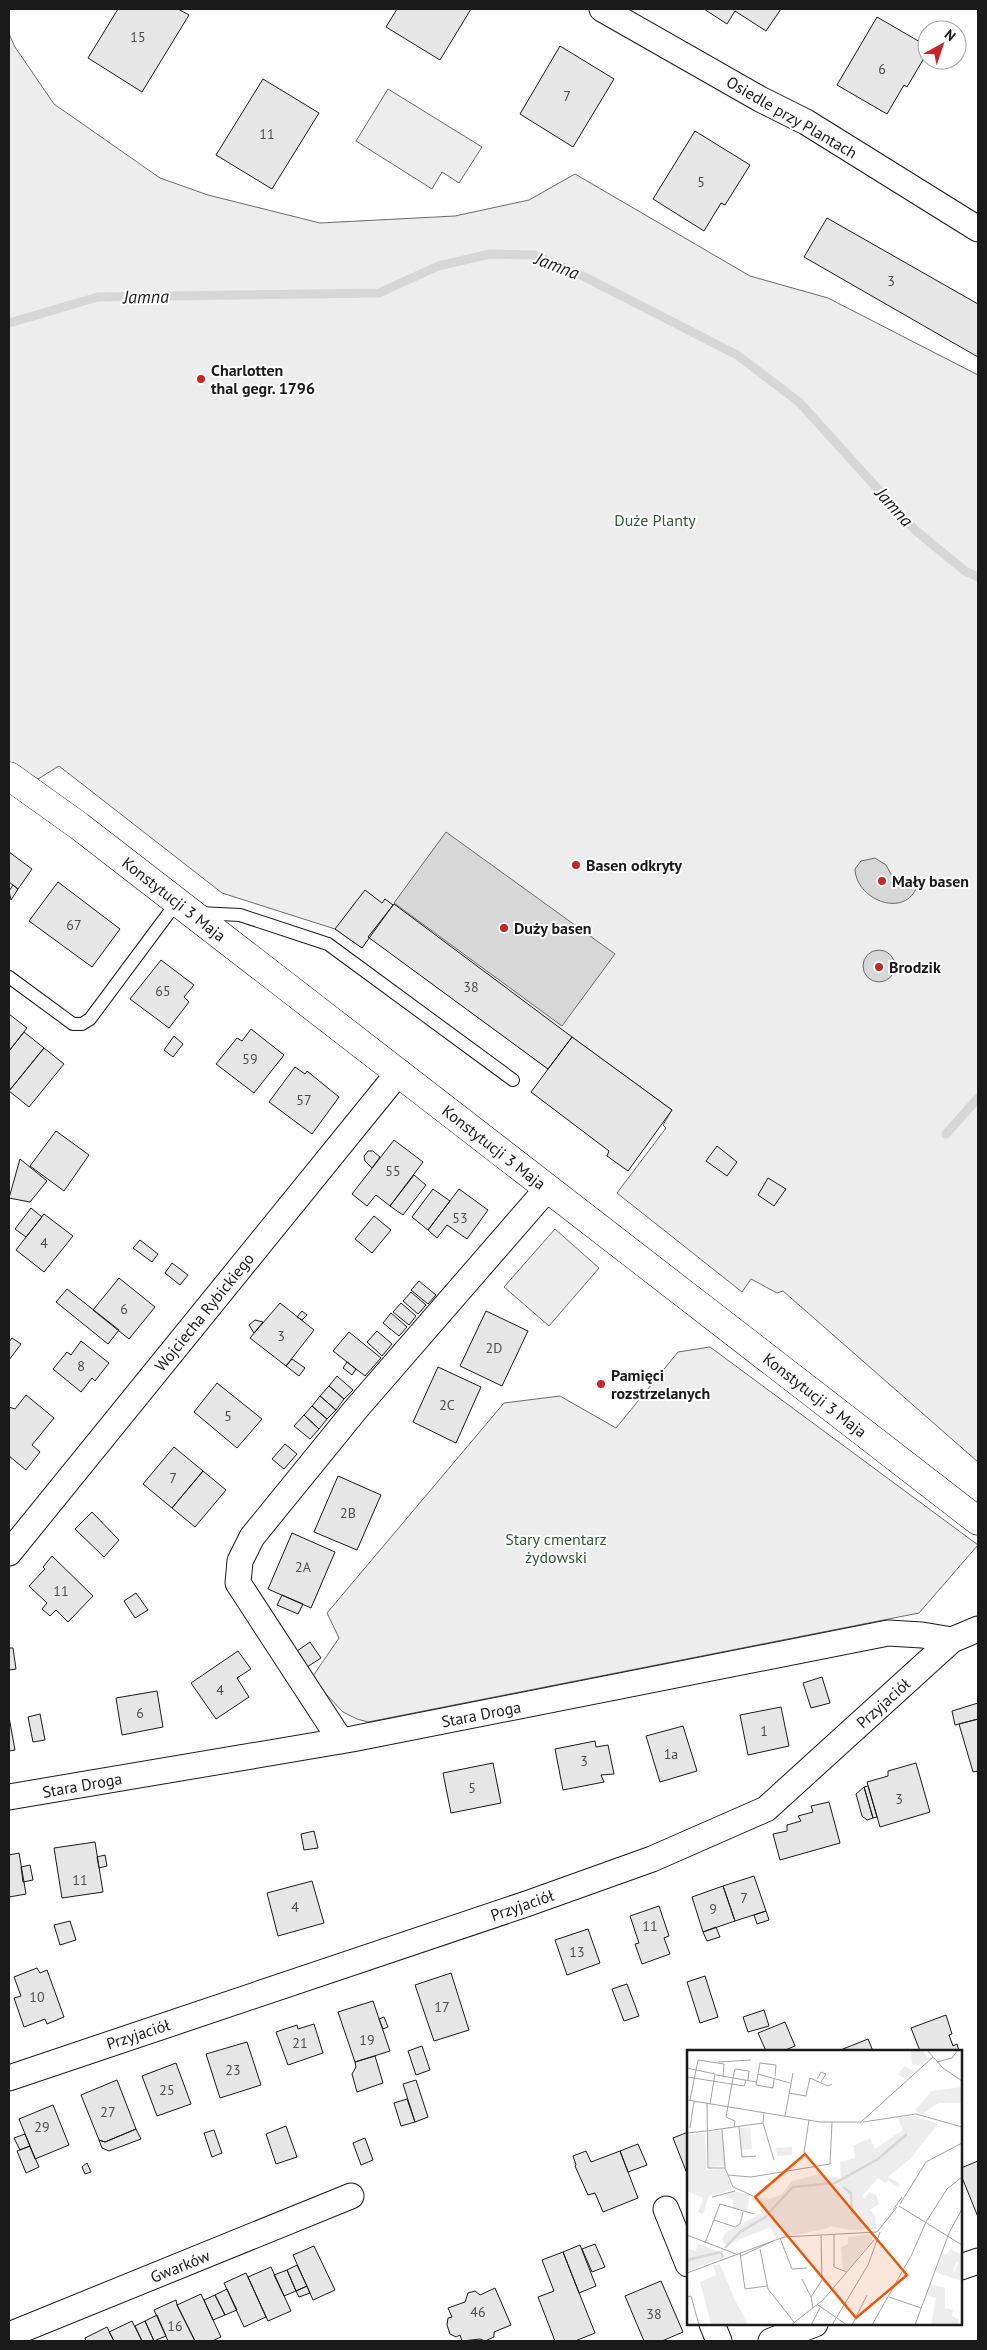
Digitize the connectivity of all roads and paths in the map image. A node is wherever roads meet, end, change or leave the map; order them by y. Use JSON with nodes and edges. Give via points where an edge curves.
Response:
{"nodes":[{"id":1,"x":602,"y":9,"type":"edge"},
{"id":2,"x":978,"y":229,"type":"edge"},
{"id":3,"x":9,"y":776,"type":"edge"},
{"id":4,"x":184,"y":907,"type":"junction"},
{"id":5,"x":9,"y":976,"type":"edge"},
{"id":6,"x":399,"y":1072,"type":"junction"},
{"id":7,"x":512,"y":1080,"type":"dead end"},
{"id":8,"x":547,"y":1189,"type":"junction"},
{"id":9,"x":978,"y":1522,"type":"edge"},
{"id":10,"x":9,"y":1552,"type":"edge"},
{"id":11,"x":978,"y":1629,"type":"edge"},
{"id":12,"x":952,"y":1640,"type":"junction"},
{"id":13,"x":341,"y":1741,"type":"junction"},
{"id":14,"x":9,"y":1797,"type":"edge"},
{"id":15,"x":9,"y":2078,"type":"edge"},
{"id":16,"x":351,"y":2196,"type":"dead end"},
{"id":17,"x":666,"y":2209,"type":"dead end"},
{"id":18,"x":978,"y":2260,"type":"edge"},
{"id":19,"x":687,"y":2262,"type":"edge"},
{"id":20,"x":962,"y":2267,"type":"edge"},
{"id":21,"x":712,"y":2325,"type":"edge"},
{"id":22,"x":812,"y":2325,"type":"edge"},
{"id":23,"x":9,"y":2335,"type":"edge"},
{"id":24,"x":719,"y":2341,"type":"edge"},
{"id":25,"x":771,"y":2341,"type":"edge"}],
"edges":[{"from":1,"to":2,"type":"street","name":"Osiedle przy Plantach","via":[[806,122]]},
{"from":3,"to":4,"type":"street","name":"Konstytucji 3 Maja"},
{"from":4,"to":5,"type":"lane","via":[[90,1019],[82,1024],[73,1024]]},
{"from":4,"to":6,"type":"street","name":"Konstytucji 3 Maja"},
{"from":4,"to":7,"type":"lane","via":[[240,915],[328,944]]},
{"from":6,"to":8,"type":"street","name":"Konstytucji 3 Maja"},
{"from":6,"to":10,"type":"street","name":"Wojciecha Rybickiego"},
{"from":8,"to":9,"type":"street","name":"Konstytucji 3 Maja"},
{"from":8,"to":13,"type":"street","via":[[356,1409],[252,1537],[240,1561],[238,1584]]},
{"from":11,"to":12,"type":"street","name":"Przyjaciół"},
{"from":12,"to":13,"type":"street","name":"Stara Droga","via":[[888,1633]]},
{"from":12,"to":15,"type":"street","name":"Przyjaciół","via":[[766,1809],[652,1859],[529,1903]]},
{"from":13,"to":14,"type":"street","name":"Stara Droga"},
{"from":16,"to":23,"type":"street","name":"Gwarków"},
{"from":17,"to":19,"type":"street"},
{"from":18,"to":20,"type":"street"},
{"from":21,"to":24,"type":"street"},
{"from":22,"to":25,"type":"street"}]}
